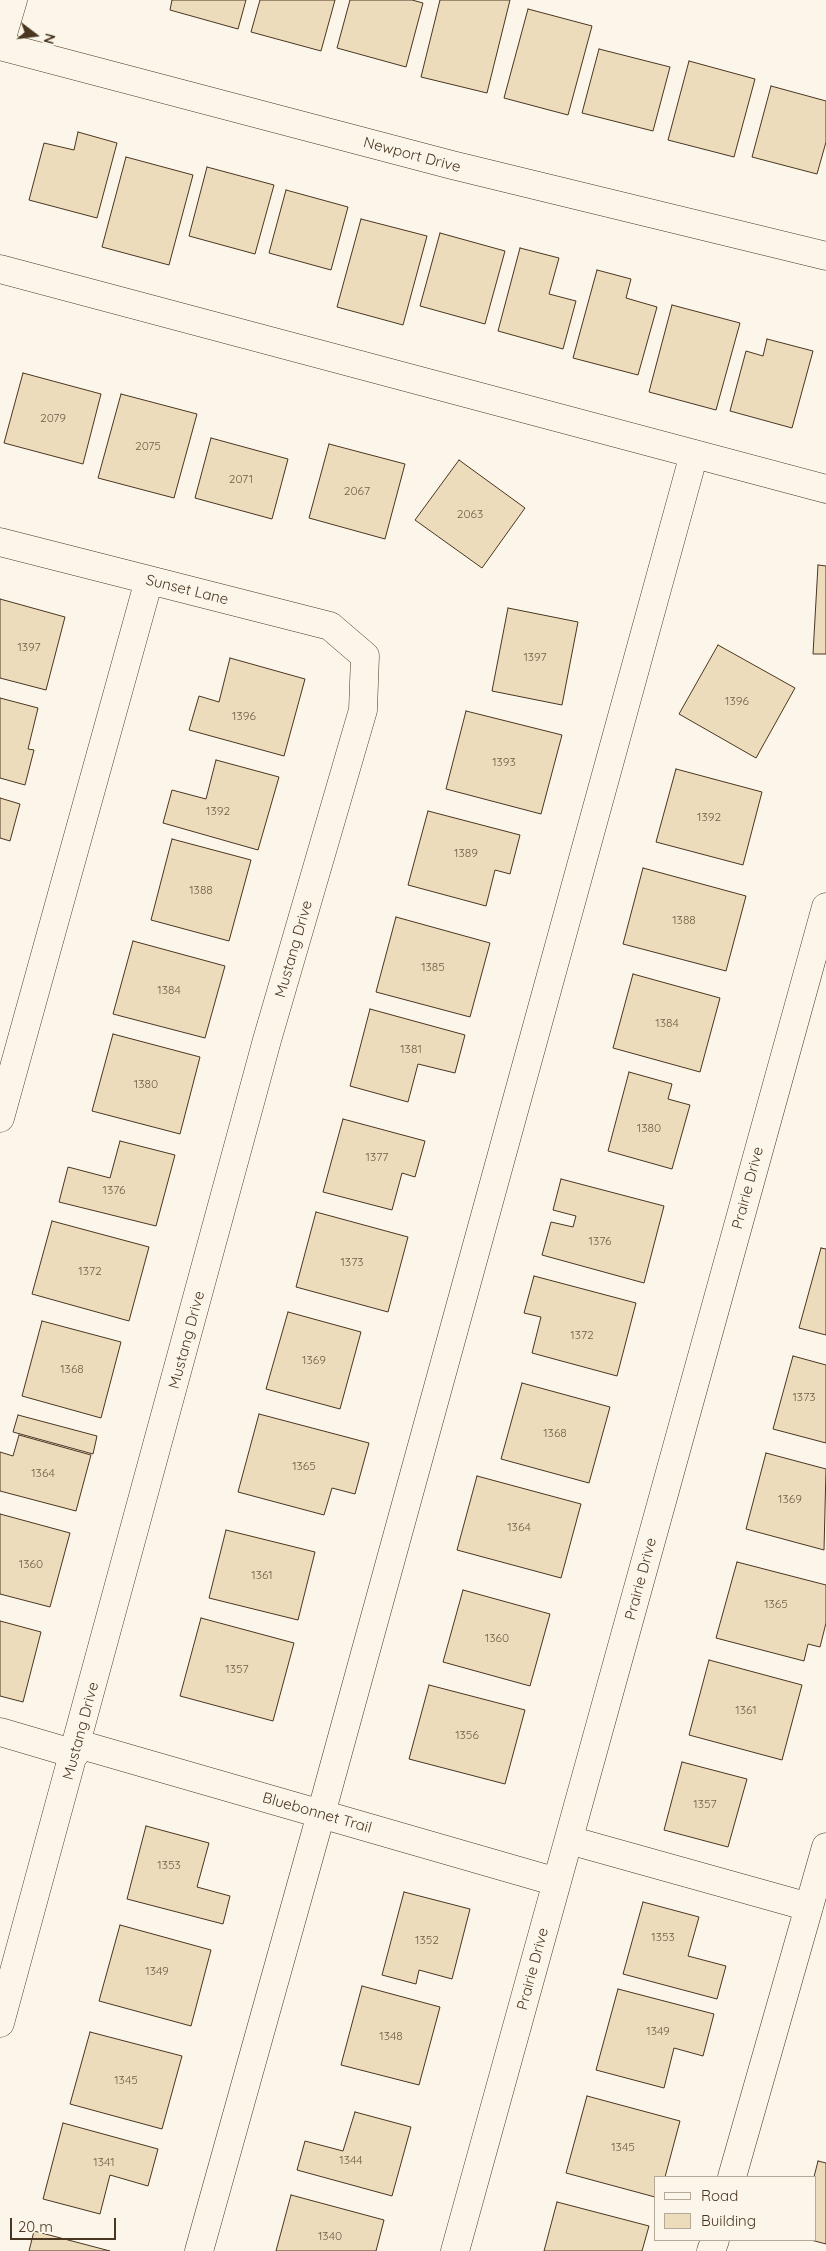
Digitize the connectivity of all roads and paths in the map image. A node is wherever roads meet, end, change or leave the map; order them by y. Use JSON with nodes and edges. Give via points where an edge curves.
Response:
{"nodes":[{"id":1,"x":13,"y":0,"type":"edge"},
{"id":2,"x":0,"y":45,"type":"edge"},
{"id":3,"x":826,"y":256,"type":"edge"},
{"id":4,"x":0,"y":269,"type":"edge"},
{"id":5,"x":694,"y":454,"type":"junction"},
{"id":6,"x":826,"y":489,"type":"edge"},
{"id":7,"x":0,"y":542,"type":"edge"},
{"id":8,"x":149,"y":580,"type":"junction"},
{"id":9,"x":365,"y":656,"type":"joint"},
{"id":10,"x":826,"y":907,"type":"edge"},
{"id":11,"x":0,"y":1118,"type":"edge"},
{"id":12,"x":0,"y":1732,"type":"edge"},
{"id":13,"x":76,"y":1749,"type":"junction"},
{"id":14,"x":321,"y":1814,"type":"junction"},
{"id":15,"x":569,"y":1840,"type":"junction"},
{"id":16,"x":826,"y":1847,"type":"edge"},
{"id":17,"x":557,"y":1882,"type":"junction"},
{"id":18,"x":809,"y":1907,"type":"junction"},
{"id":19,"x":0,"y":2023,"type":"edge"},
{"id":20,"x":732,"y":2176,"type":"edge"},
{"id":21,"x":199,"y":2251,"type":"edge"},
{"id":22,"x":455,"y":2251,"type":"edge"}],
"edges":[{"from":1,"to":2,"type":"street"},
{"from":2,"to":3,"type":"street","name":"Newport Drive","via":[[452,165]]},
{"from":4,"to":5,"type":"street"},
{"from":5,"to":6,"type":"street"},
{"from":5,"to":14,"type":"street"},
{"from":7,"to":8,"type":"street","name":"Sunset Lane"},
{"from":8,"to":9,"type":"street","name":"Sunset Lane","via":[[330,626]]},
{"from":8,"to":11,"type":"street"},
{"from":9,"to":13,"type":"street","name":"Mustang Drive","via":[[363,710],[267,1040]]},
{"from":10,"to":15,"type":"street","name":"Prairie Drive"},
{"from":12,"to":13,"type":"street","name":"Bluebonnet Trail"},
{"from":13,"to":14,"type":"street","name":"Bluebonnet Trail"},
{"from":13,"to":19,"type":"street","name":"Mustang Drive"},
{"from":14,"to":17,"type":"street","name":"Bluebonnet Trail"},
{"from":14,"to":21,"type":"street"},
{"from":15,"to":17,"type":"street","name":"Prairie Drive"},
{"from":15,"to":18,"type":"street"},
{"from":16,"to":18,"type":"street"},
{"from":17,"to":22,"type":"street","name":"Prairie Drive"},
{"from":18,"to":20,"type":"street"}]}
